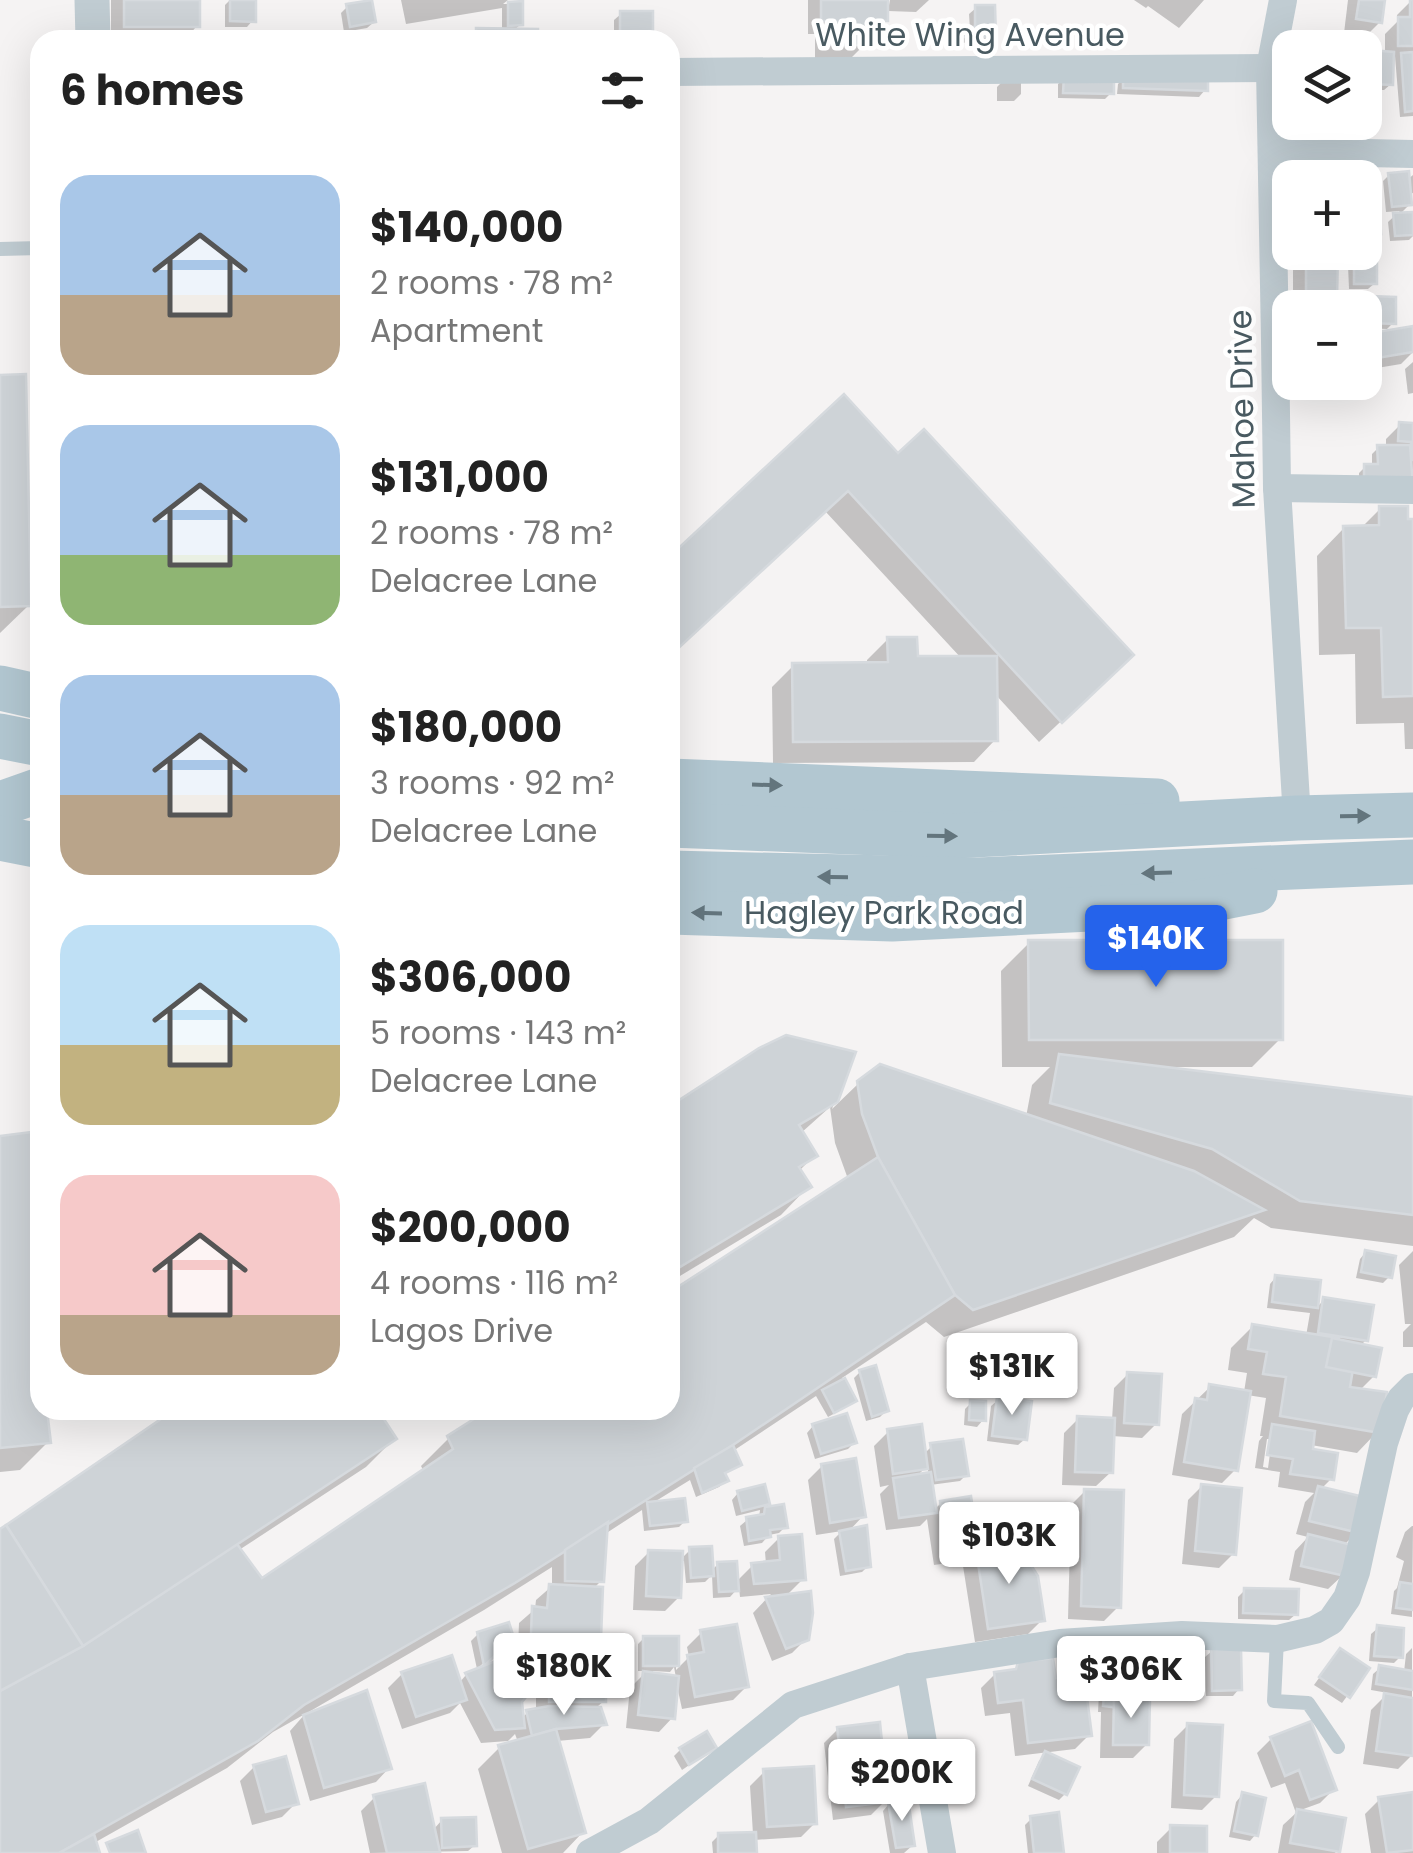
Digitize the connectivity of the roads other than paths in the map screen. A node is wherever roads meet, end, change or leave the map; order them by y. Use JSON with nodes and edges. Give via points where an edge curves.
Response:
{"nodes":[{"id":1,"x":92,"y":0,"type":"edge"},
{"id":2,"x":1283,"y":0,"type":"edge"},
{"id":3,"x":93,"y":30,"type":"edge"},
{"id":4,"x":1270,"y":68,"type":"junction"},
{"id":5,"x":680,"y":72,"type":"edge"},
{"id":6,"x":1273,"y":151,"type":"junction"},
{"id":7,"x":1413,"y":154,"type":"edge"},
{"id":8,"x":30,"y":248,"type":"edge"},
{"id":9,"x":0,"y":249,"type":"edge"},
{"id":10,"x":1277,"y":488,"type":"junction"},
{"id":11,"x":1413,"y":490,"type":"edge"},
{"id":12,"x":0,"y":688,"type":"edge"},
{"id":13,"x":30,"y":695,"type":"edge"},
{"id":14,"x":0,"y":736,"type":"edge"},
{"id":15,"x":30,"y":742,"type":"edge"},
{"id":16,"x":680,"y":781,"type":"edge"},
{"id":17,"x":0,"y":782,"type":"edge"},
{"id":18,"x":30,"y":788,"type":"edge"},
{"id":19,"x":30,"y":794,"type":"edge"},
{"id":20,"x":0,"y":804,"type":"edge"},
{"id":21,"x":1413,"y":815,"type":"edge"},
{"id":22,"x":1282,"y":819,"type":"junction"},
{"id":23,"x":680,"y":826,"type":"edge"},
{"id":24,"x":0,"y":838,"type":"edge"},
{"id":25,"x":30,"y":844,"type":"edge"},
{"id":26,"x":1404,"y":863,"type":"edge"},
{"id":27,"x":680,"y":873,"type":"edge"},
{"id":28,"x":680,"y":912,"type":"edge"},
{"id":29,"x":1413,"y":1387,"type":"edge"},
{"id":30,"x":1277,"y":1639,"type":"junction"},
{"id":31,"x":910,"y":1667,"type":"junction"},
{"id":32,"x":1338,"y":1747,"type":"dead end"},
{"id":33,"x":590,"y":1853,"type":"edge"},
{"id":34,"x":942,"y":1853,"type":"edge"}],
"edges":[{"from":1,"to":3,"type":"street"},
{"from":2,"to":4,"type":"street","name":"Mahoe Drive"},
{"from":4,"to":5,"type":"street","name":"White Wing Avenue"},
{"from":4,"to":6,"type":"street","name":"Mahoe Drive"},
{"from":6,"to":7,"type":"street"},
{"from":6,"to":10,"type":"street","name":"Mahoe Drive"},
{"from":8,"to":9,"type":"lane"},
{"from":10,"to":11,"type":"street"},
{"from":10,"to":22,"type":"street","name":"Mahoe Drive"},
{"from":12,"to":13,"type":"main road"},
{"from":14,"to":15,"type":"main road"},
{"from":16,"to":22,"type":"main road","one_way":true,"via":[[1152,800]]},
{"from":17,"to":18,"type":"main road"},
{"from":19,"to":20,"type":"main road"},
{"from":22,"to":21,"type":"main road","one_way":true},
{"from":23,"to":22,"type":"main road","one_way":true,"via":[[954,836]]},
{"from":24,"to":25,"type":"main road"},
{"from":26,"to":27,"type":"main road","name":"Hagley Park Road","one_way":true,"via":[[978,880]]},
{"from":26,"to":28,"type":"main road","name":"Hagley Park Road","one_way":true,"via":[[1189,904],[892,919]]},
{"from":29,"to":30,"type":"street","via":[[1394,1410],[1347,1598],[1316,1630]]},
{"from":30,"to":31,"type":"street","via":[[1182,1635],[1060,1643]]},
{"from":30,"to":32,"type":"lane","via":[[1274,1701],[1308,1704]]},
{"from":31,"to":33,"type":"street","via":[[793,1705],[649,1821]]},
{"from":31,"to":34,"type":"street"}]}
